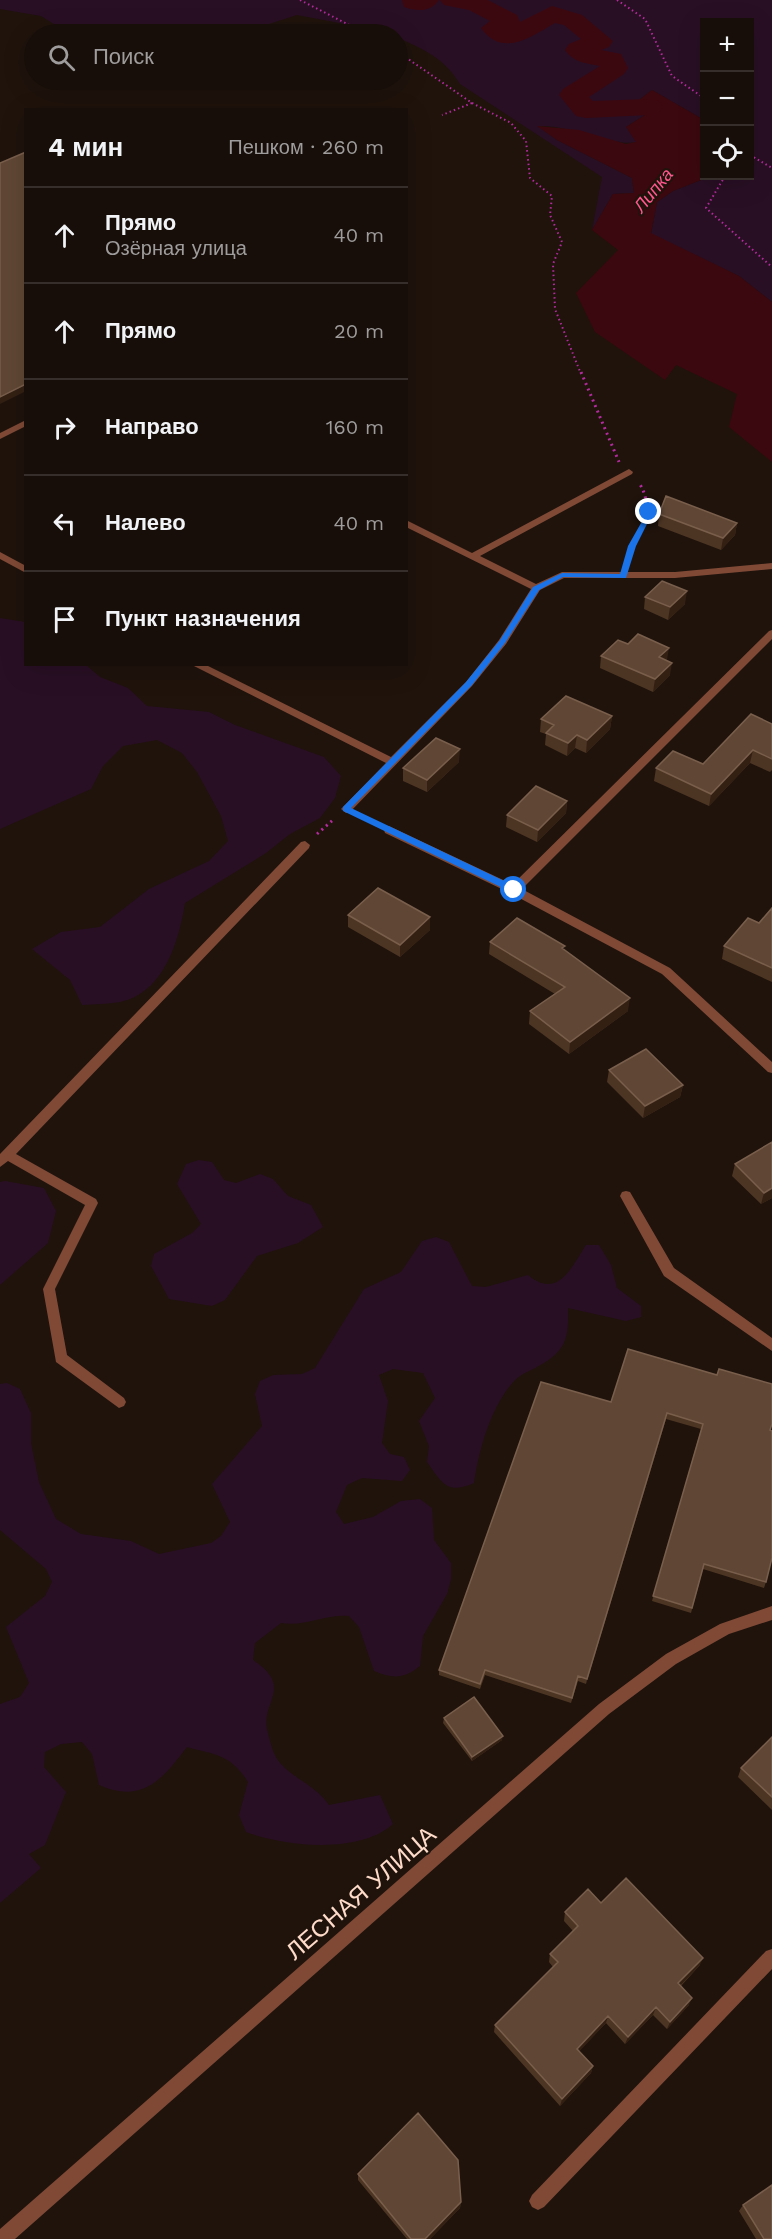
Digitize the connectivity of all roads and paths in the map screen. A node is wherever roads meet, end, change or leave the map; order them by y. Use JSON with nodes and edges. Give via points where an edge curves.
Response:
{"nodes":[{"id":1,"x":300,"y":0,"type":"edge"},
{"id":2,"x":617,"y":0,"type":"edge"},
{"id":3,"x":347,"y":24,"type":"edge"},
{"id":4,"x":408,"y":59,"type":"edge"},
{"id":5,"x":700,"y":95,"type":"edge"},
{"id":6,"x":472,"y":103,"type":"junction"},
{"id":7,"x":442,"y":116,"type":"dead end"},
{"id":8,"x":754,"y":157,"type":"edge"},
{"id":9,"x":772,"y":168,"type":"edge"},
{"id":10,"x":722,"y":180,"type":"edge"},
{"id":11,"x":772,"y":267,"type":"edge"},
{"id":12,"x":24,"y":423,"type":"edge"},
{"id":13,"x":0,"y":436,"type":"edge"},
{"id":14,"x":629,"y":472,"type":"junction"},
{"id":15,"x":408,"y":524,"type":"edge"},
{"id":16,"x":0,"y":555,"type":"edge"},
{"id":17,"x":473,"y":556,"type":"junction"},
{"id":18,"x":772,"y":566,"type":"edge"},
{"id":19,"x":24,"y":569,"type":"edge"},
{"id":20,"x":623,"y":576,"type":"junction"},
{"id":21,"x":536,"y":588,"type":"junction"},
{"id":22,"x":772,"y":633,"type":"edge"},
{"id":23,"x":199,"y":666,"type":"edge"},
{"id":24,"x":391,"y":761,"type":"junction"},
{"id":25,"x":346,"y":809,"type":"joint"},
{"id":26,"x":389,"y":830,"type":"dead end"},
{"id":27,"x":305,"y":845,"type":"joint"},
{"id":28,"x":514,"y":890,"type":"junction"},
{"id":29,"x":772,"y":1069,"type":"edge"},
{"id":30,"x":4,"y":1159,"type":"edge"},
{"id":31,"x":626,"y":1196,"type":"dead end"},
{"id":32,"x":772,"y":1345,"type":"edge"},
{"id":33,"x":119,"y":1402,"type":"dead end"},
{"id":34,"x":772,"y":1613,"type":"edge"},
{"id":35,"x":772,"y":1957,"type":"edge"},
{"id":36,"x":538,"y":2201,"type":"dead end"},
{"id":37,"x":2,"y":2239,"type":"edge"}],
"edges":[{"from":1,"to":3,"type":"path"},
{"from":2,"to":5,"type":"path","via":[[645,20],[672,76]]},
{"from":4,"to":6,"type":"path"},
{"from":6,"to":7,"type":"path"},
{"from":6,"to":14,"type":"path","via":[[511,123],[526,141],[530,178],[552,196],[550,215],[562,242],[553,264],[555,309],[615,457]]},
{"from":8,"to":9,"type":"path"},
{"from":10,"to":11,"type":"path","via":[[706,208]]},
{"from":12,"to":13,"type":"street"},
{"from":14,"to":17,"type":"street"},
{"from":14,"to":20,"type":"path","via":[[644,488],[649,512]]},
{"from":15,"to":17,"type":"street"},
{"from":16,"to":19,"type":"street"},
{"from":17,"to":21,"type":"street"},
{"from":18,"to":20,"type":"street"},
{"from":20,"to":21,"type":"street","via":[[562,575]]},
{"from":21,"to":24,"type":"street","via":[[503,642],[469,684]]},
{"from":22,"to":28,"type":"street"},
{"from":23,"to":24,"type":"street"},
{"from":24,"to":25,"type":"street"},
{"from":25,"to":27,"type":"path"},
{"from":26,"to":28,"type":"street"},
{"from":27,"to":30,"type":"street"},
{"from":28,"to":29,"type":"street","via":[[666,971]]},
{"from":30,"to":33,"type":"street","via":[[93,1203],[49,1289],[61,1358]]},
{"from":31,"to":32,"type":"street","via":[[669,1272]]},
{"from":34,"to":37,"type":"street","name":"ЛЕСНАЯ УЛИЦА","via":[[725,1629],[670,1659],[604,1709]]},
{"from":35,"to":36,"type":"street"}]}
